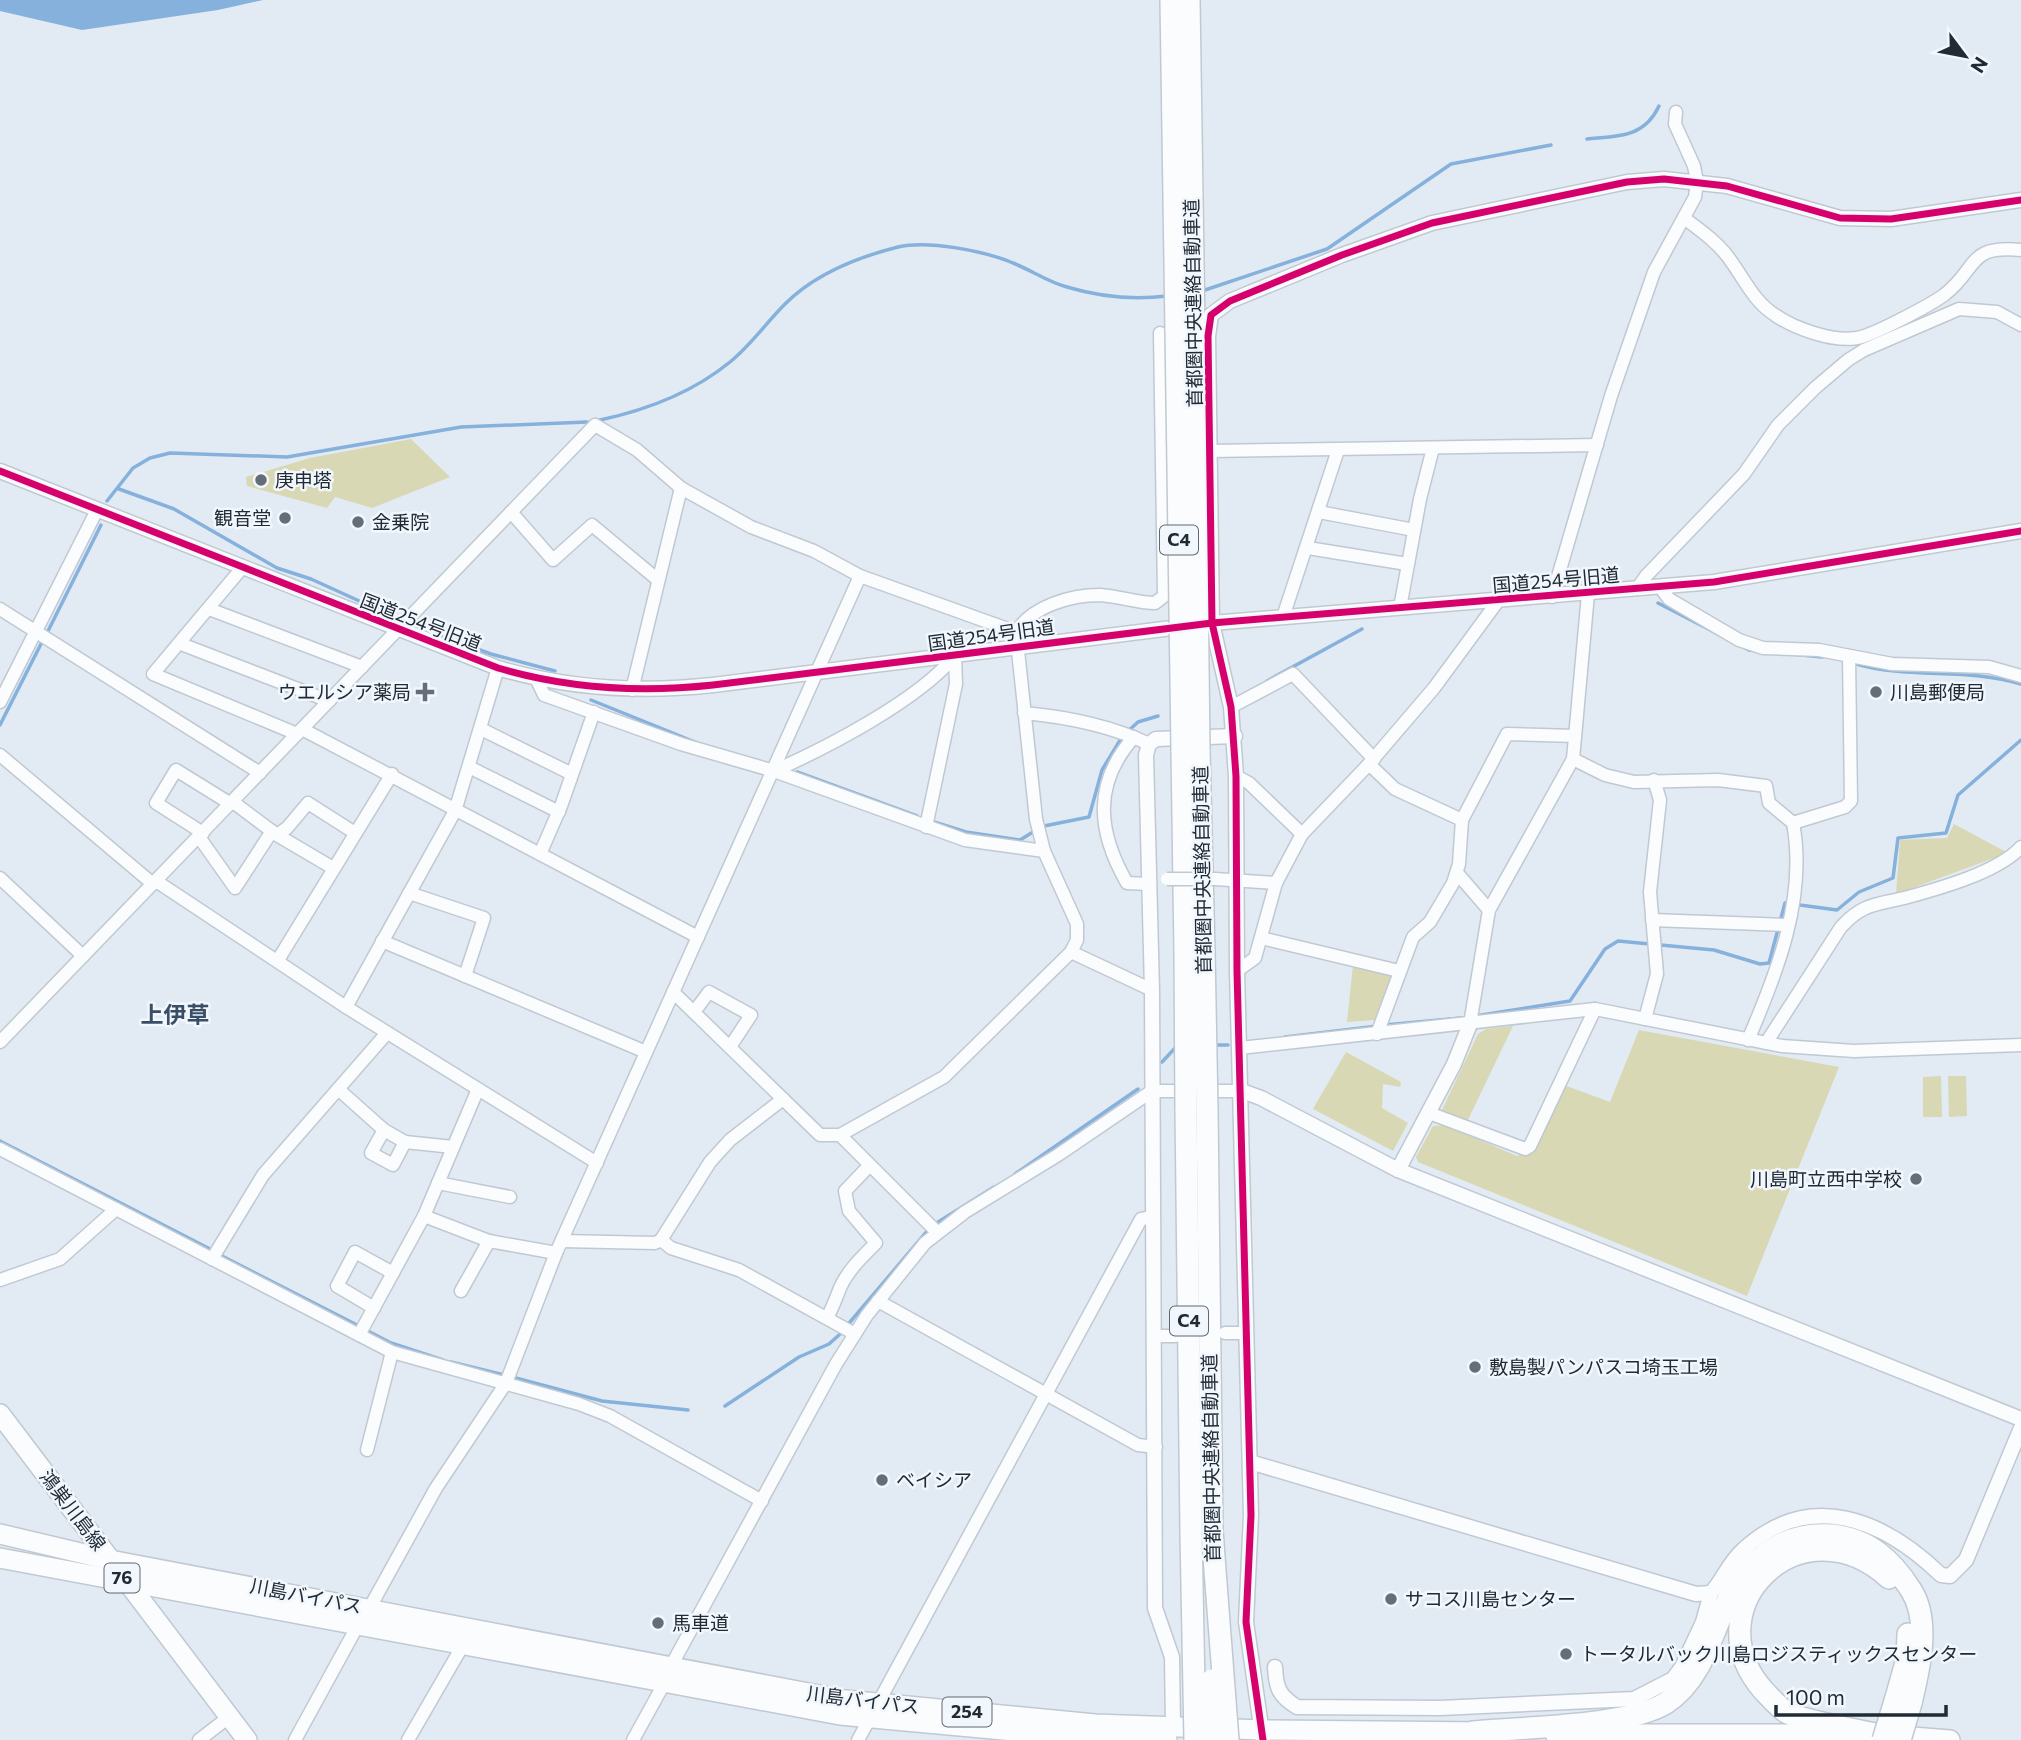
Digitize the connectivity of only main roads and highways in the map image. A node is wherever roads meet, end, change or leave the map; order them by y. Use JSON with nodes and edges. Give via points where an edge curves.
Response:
{"nodes":[{"id":1,"x":1171,"y":0,"type":"edge"},
{"id":2,"x":1189,"y":0,"type":"edge"},
{"id":3,"x":1191,"y":750,"type":"junction"},
{"id":4,"x":0,"y":1413,"type":"edge"},
{"id":5,"x":1202,"y":1532,"type":"junction"},
{"id":6,"x":0,"y":1535,"type":"edge"},
{"id":7,"x":0,"y":1558,"type":"edge"},
{"id":8,"x":110,"y":1560,"type":"junction"},
{"id":9,"x":127,"y":1584,"type":"junction"},
{"id":10,"x":1192,"y":1599,"type":"junction"},
{"id":11,"x":364,"y":1617,"type":"junction"},
{"id":12,"x":668,"y":1675,"type":"junction"},
{"id":13,"x":1903,"y":1702,"type":"junction"},
{"id":14,"x":875,"y":1710,"type":"junction"},
{"id":15,"x":1474,"y":1731,"type":"junction"},
{"id":16,"x":1175,"y":1735,"type":"edge"},
{"id":17,"x":1263,"y":1735,"type":"edge"},
{"id":18,"x":1879,"y":1737,"type":"edge"},
{"id":19,"x":247,"y":1740,"type":"edge"},
{"id":20,"x":1152,"y":1740,"type":"edge"},
{"id":21,"x":1195,"y":1740,"type":"edge"},
{"id":22,"x":1212,"y":1740,"type":"edge"},
{"id":23,"x":1228,"y":1740,"type":"edge"},
{"id":24,"x":1900,"y":1740,"type":"edge"},
{"id":25,"x":1950,"y":1740,"type":"edge"}],
"edges":[{"from":1,"to":3,"type":"highway","name":"首都圏中央連絡自動車道","number":"C4","bridge":true},
{"from":2,"to":3,"type":"highway","name":"首都圏中央連絡自動車道","number":"C4","bridge":true},
{"from":3,"to":5,"type":"highway","name":"首都圏中央連絡自動車道","number":"C4","bridge":true},
{"from":4,"to":8,"type":"main road","name":"鴻巣川島線","number":"76"},
{"from":5,"to":10,"type":"highway","name":"首都圏中央連絡自動車道","number":"C4","bridge":true},
{"from":5,"to":22,"type":"highway","name":"首都圏中央連絡自動車道","number":"C4","bridge":true},
{"from":5,"to":23,"type":"highway","bridge":true},
{"from":6,"to":8,"type":"main road","name":"川島バイパス","number":"254"},
{"from":7,"to":9,"type":"main road","name":"川島バイパス","number":"254"},
{"from":8,"to":9,"type":"main road","name":"鴻巣川島線","number":"76"},
{"from":8,"to":11,"type":"main road","name":"川島バイパス","number":"254"},
{"from":9,"to":11,"type":"main road","name":"川島バイパス","number":"254"},
{"from":9,"to":19,"type":"main road","name":"鴻巣川島線","number":"76"},
{"from":10,"to":16,"type":"highway","number":"C4","bridge":true},
{"from":10,"to":21,"type":"highway","name":"首都圏中央連絡自動車道","number":"C4","bridge":true},
{"from":11,"to":12,"type":"main road","name":"川島バイパス","number":"254"},
{"from":11,"to":12,"type":"main road","name":"川島バイパス","number":"254","via":[[463,1644]]},
{"from":12,"to":14,"type":"main road","name":"川島バイパス","number":"254"},
{"from":13,"to":15,"type":"highway","via":[[1920,1668],[1915,1596],[1899,1570],[1875,1548],[1850,1537],[1811,1533],[1778,1544],[1741,1574],[1692,1677],[1663,1705],[1619,1718]]},
{"from":13,"to":18,"type":"highway","bridge":true},
{"from":13,"to":18,"type":"highway","via":[[1908,1625],[1901,1600],[1880,1570],[1850,1552],[1817,1549],[1788,1557],[1754,1584],[1740,1623],[1742,1653],[1753,1678],[1787,1713]]},
{"from":13,"to":24,"type":"highway","bridge":true},
{"from":14,"to":16,"type":"main road","name":"川島バイパス","number":"254","via":[[1095,1724]]},
{"from":14,"to":20,"type":"main road","name":"川島バイパス","number":"254","via":[[1090,1738]]},
{"from":15,"to":17,"type":"main road","name":"川島バイパス","number":"254"},
{"from":15,"to":18,"type":"main road","name":"川島バイパス","number":"254"},
{"from":16,"to":17,"type":"main road","name":"川島バイパス","number":"254"},
{"from":16,"to":20,"type":"main road","name":"川島バイパス","number":"254"},
{"from":18,"to":25,"type":"main road","name":"川島バイパス","number":"254"}]}
